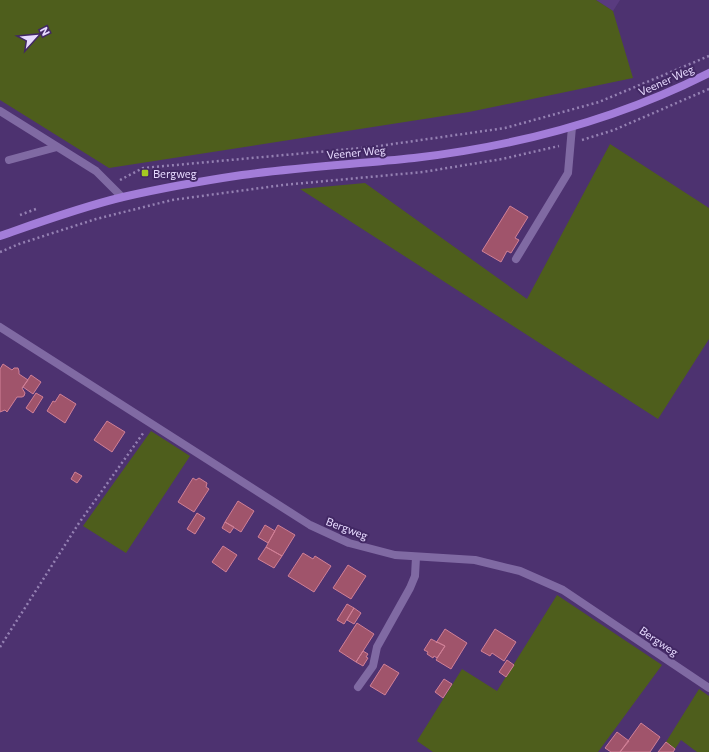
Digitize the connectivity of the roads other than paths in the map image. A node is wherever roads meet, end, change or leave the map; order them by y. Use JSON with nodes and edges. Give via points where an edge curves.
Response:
{"nodes":[{"id":1,"x":709,"y":73,"type":"edge"},
{"id":2,"x":0,"y":111,"type":"edge"},
{"id":3,"x":572,"y":127,"type":"junction"},
{"id":4,"x":57,"y":147,"type":"junction"},
{"id":5,"x":9,"y":160,"type":"dead end"},
{"id":6,"x":122,"y":197,"type":"junction"},
{"id":7,"x":0,"y":236,"type":"edge"},
{"id":8,"x":516,"y":259,"type":"dead end"},
{"id":9,"x":0,"y":327,"type":"edge"},
{"id":10,"x":416,"y":556,"type":"junction"},
{"id":11,"x":358,"y":686,"type":"dead end"},
{"id":12,"x":709,"y":688,"type":"edge"}],
"edges":[{"from":1,"to":3,"type":"main road","name":"Veener Weg","via":[[648,101]]},
{"from":2,"to":4,"type":"street"},
{"from":3,"to":6,"type":"main road","name":"Veener Weg","via":[[466,151],[243,175],[176,185]]},
{"from":3,"to":8,"type":"street","via":[[568,173]]},
{"from":4,"to":5,"type":"street"},
{"from":4,"to":6,"type":"street","via":[[96,171]]},
{"from":6,"to":7,"type":"main road","name":"Veener Weg"},
{"from":9,"to":10,"type":"street","name":"Bergweg","via":[[310,525],[349,543],[395,555]]},
{"from":10,"to":11,"type":"street","via":[[415,576],[410,588],[377,647],[373,666]]},
{"from":10,"to":12,"type":"street","name":"Bergweg","via":[[475,560],[520,572],[563,590]]}]}
